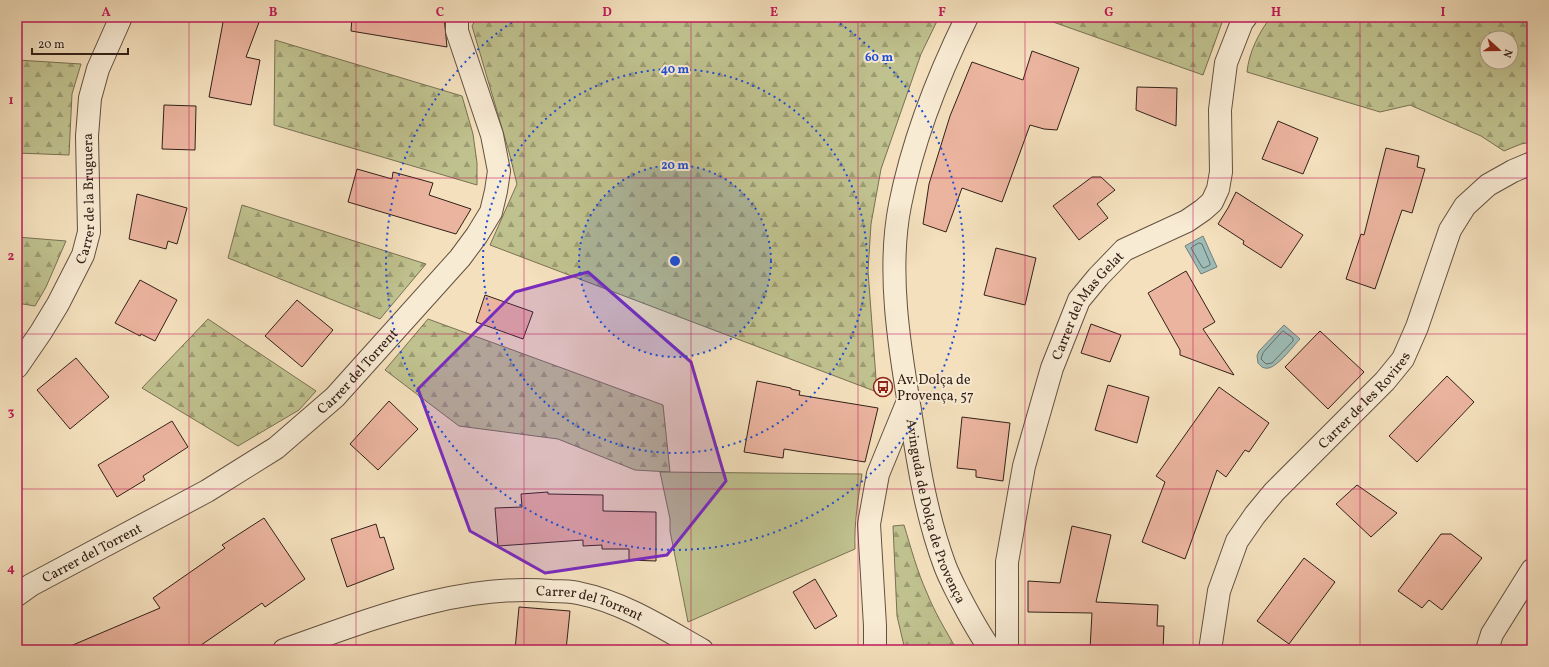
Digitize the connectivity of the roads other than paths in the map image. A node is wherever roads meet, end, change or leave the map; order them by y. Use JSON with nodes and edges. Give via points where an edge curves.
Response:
{"nodes":[{"id":1,"x":121,"y":17,"type":"edge"},
{"id":2,"x":457,"y":17,"type":"edge"},
{"id":3,"x":967,"y":17,"type":"edge"},
{"id":4,"x":1246,"y":17,"type":"edge"},
{"id":5,"x":1532,"y":163,"type":"edge"},
{"id":6,"x":17,"y":367,"type":"edge"},
{"id":7,"x":908,"y":400,"type":"junction"},
{"id":8,"x":1532,"y":570,"type":"edge"},
{"id":9,"x":17,"y":595,"type":"edge"},
{"id":10,"x":284,"y":650,"type":"edge"},
{"id":11,"x":702,"y":650,"type":"edge"},
{"id":12,"x":875,"y":650,"type":"edge"},
{"id":13,"x":991,"y":650,"type":"edge"},
{"id":14,"x":1007,"y":650,"type":"edge"},
{"id":15,"x":1210,"y":650,"type":"edge"},
{"id":16,"x":1487,"y":650,"type":"edge"}],
"edges":[{"from":1,"to":6,"type":"street","name":"Carrer de la Bruguera","via":[[98,69],[90,98],[87,136],[89,232],[83,255],[54,311]]},
{"from":2,"to":9,"type":"street","name":"Carrer del Torrent","via":[[457,31],[492,135],[499,171],[491,212],[460,258],[335,397],[276,448],[207,491]]},
{"from":3,"to":7,"type":"street","name":"Avinguda de Dolça de Provença","via":[[940,76],[925,117],[911,158],[900,205],[894,247],[897,315]]},
{"from":4,"to":14,"type":"street","name":"Carrer del Mas Gelat","via":[[1226,62],[1220,110],[1221,172],[1218,189],[1212,202],[1187,221],[1124,250],[1079,300],[1052,368],[1024,466],[1007,562]]},
{"from":5,"to":15,"type":"street","name":"Carrer de les Rovires","via":[[1488,185],[1465,206],[1450,230],[1417,327],[1403,359],[1385,381],[1274,492],[1237,541],[1219,591]]},
{"from":7,"to":12,"type":"street","via":[[878,474],[869,524]]},
{"from":7,"to":13,"type":"street","name":"Avinguda de Dolça de Provença","via":[[920,479],[945,567],[978,632]]},
{"from":8,"to":16,"type":"street","via":[[1492,634]]},
{"from":10,"to":11,"type":"street","name":"Carrer del Torrent","via":[[404,610],[458,596],[535,589],[578,593],[619,606]]}]}
